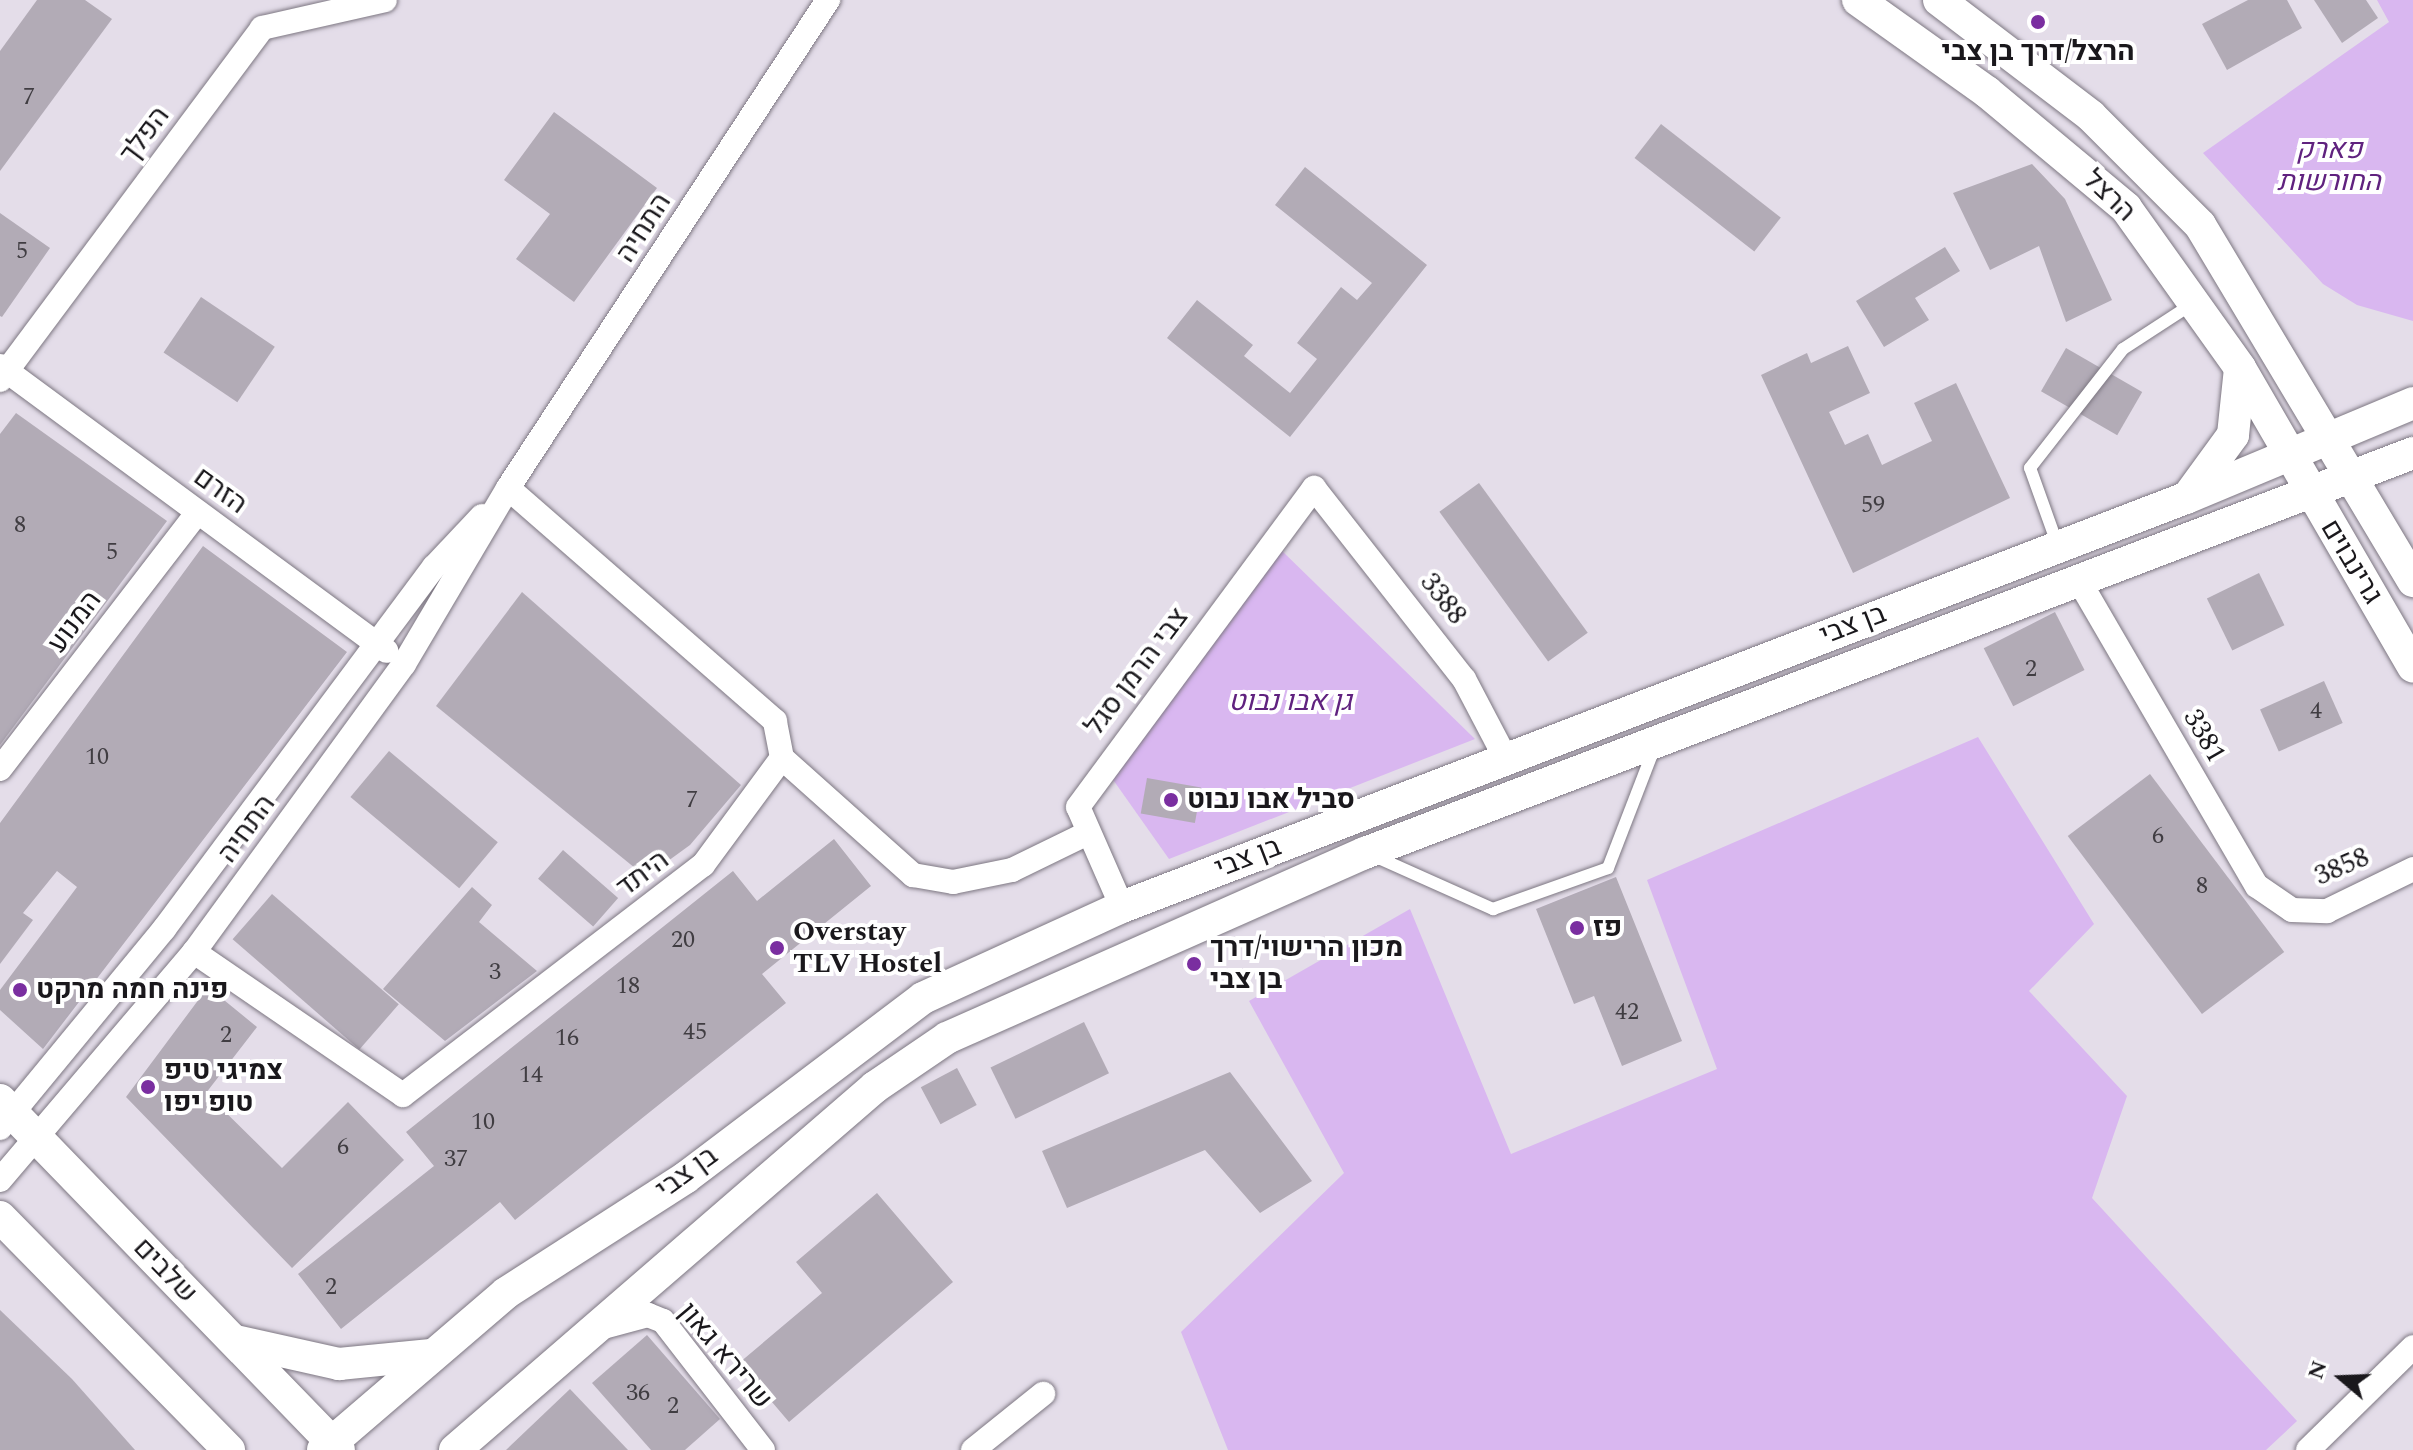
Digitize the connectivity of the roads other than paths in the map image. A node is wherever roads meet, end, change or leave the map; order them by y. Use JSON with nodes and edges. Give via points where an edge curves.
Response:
{"nodes":[{"id":1,"x":385,"y":0,"type":"edge"},
{"id":2,"x":828,"y":0,"type":"edge"},
{"id":3,"x":1858,"y":0,"type":"edge"},
{"id":4,"x":1939,"y":0,"type":"edge"},
{"id":5,"x":817,"y":11,"type":"edge"},
{"id":6,"x":2195,"y":302,"type":"junction"},
{"id":7,"x":2240,"y":368,"type":"junction"},
{"id":8,"x":2,"y":372,"type":"edge"},
{"id":9,"x":2413,"y":403,"type":"edge"},
{"id":10,"x":2333,"y":440,"type":"junction"},
{"id":11,"x":2413,"y":453,"type":"edge"},
{"id":12,"x":2291,"y":456,"type":"junction"},
{"id":13,"x":2354,"y":476,"type":"junction"},
{"id":14,"x":508,"y":488,"type":"junction"},
{"id":15,"x":1314,"y":488,"type":"joint"},
{"id":16,"x":2310,"y":493,"type":"junction"},
{"id":17,"x":2186,"y":498,"type":"junction"},
{"id":18,"x":198,"y":512,"type":"junction"},
{"id":19,"x":2058,"y":546,"type":"junction"},
{"id":20,"x":2078,"y":579,"type":"junction"},
{"id":21,"x":2413,"y":581,"type":"edge"},
{"id":22,"x":375,"y":643,"type":"junction"},
{"id":23,"x":404,"y":664,"type":"junction"},
{"id":24,"x":2413,"y":667,"type":"edge"},
{"id":25,"x":1656,"y":743,"type":"junction"},
{"id":26,"x":782,"y":758,"type":"junction"},
{"id":27,"x":1506,"y":759,"type":"junction"},
{"id":28,"x":0,"y":769,"type":"edge"},
{"id":29,"x":1088,"y":833,"type":"junction"},
{"id":30,"x":1365,"y":853,"type":"junction"},
{"id":31,"x":2413,"y":869,"type":"edge"},
{"id":32,"x":1122,"y":907,"type":"junction"},
{"id":33,"x":2292,"y":910,"type":"joint"},
{"id":34,"x":194,"y":952,"type":"junction"},
{"id":35,"x":5,"y":1113,"type":"edge"},
{"id":36,"x":39,"y":1138,"type":"junction"},
{"id":37,"x":0,"y":1180,"type":"edge"},
{"id":38,"x":0,"y":1217,"type":"edge"},
{"id":39,"x":587,"y":1331,"type":"junction"},
{"id":40,"x":231,"y":1340,"type":"junction"},
{"id":41,"x":2413,"y":1347,"type":"edge"},
{"id":42,"x":429,"y":1355,"type":"junction"},
{"id":43,"x":1043,"y":1394,"type":"dead end"},
{"id":44,"x":191,"y":1415,"type":"junction"},
{"id":45,"x":463,"y":1445,"type":"edge"},
{"id":46,"x":331,"y":1447,"type":"edge"},
{"id":47,"x":204,"y":1450,"type":"edge"},
{"id":48,"x":229,"y":1450,"type":"edge"},
{"id":49,"x":763,"y":1450,"type":"edge"},
{"id":50,"x":973,"y":1450,"type":"edge"},
{"id":51,"x":2308,"y":1450,"type":"edge"}],
"edges":[{"from":1,"to":8,"type":"street","name":"הפלך","via":[[262,28]]},
{"from":2,"to":5,"type":"street","name":"התחיה"},
{"from":3,"to":6,"type":"main road","name":"הרצל","via":[[1987,92],[2126,208]]},
{"from":4,"to":10,"type":"main road","name":"הרצל","via":[[2067,96],[2164,185],[2254,305]]},
{"from":5,"to":14,"type":"street","name":"התחיה"},
{"from":6,"to":7,"type":"main road","name":"הרצל"},
{"from":6,"to":19,"type":"lane","via":[[2123,349],[2030,468]]},
{"from":7,"to":12,"type":"main road","name":"הרצל"},
{"from":7,"to":17,"type":"main road","via":[[2233,435]]},
{"from":8,"to":18,"type":"street","name":"הזרם"},
{"from":9,"to":10,"type":"main road","name":"בן צבי"},
{"from":10,"to":12,"type":"main road","name":"בן צבי"},
{"from":10,"to":13,"type":"main road","name":"גרינבוים"},
{"from":11,"to":13,"type":"main road","name":"בן צבי"},
{"from":12,"to":16,"type":"main road","name":"גרינבוים"},
{"from":12,"to":17,"type":"main road","name":"בן צבי"},
{"from":13,"to":16,"type":"main road","name":"בן צבי"},
{"from":13,"to":21,"type":"main road","name":"גרינבוים"},
{"from":14,"to":22,"type":"street","name":"התחיה"},
{"from":14,"to":23,"type":"street","name":"התחיה"},
{"from":14,"to":26,"type":"street","via":[[775,721]]},
{"from":15,"to":27,"type":"street","name":"3388","via":[[1456,666],[1498,733]]},
{"from":15,"to":29,"type":"street","name":"צבי הרמן סגל","via":[[1103,767],[1078,807]]},
{"from":16,"to":20,"type":"main road","name":"בן צבי"},
{"from":16,"to":24,"type":"main road","name":"גרינבוים"},
{"from":17,"to":19,"type":"main road","name":"בן צבי"},
{"from":18,"to":22,"type":"street","name":"הזרם"},
{"from":18,"to":28,"type":"street","name":"המנוע"},
{"from":19,"to":27,"type":"main road","name":"בן צבי"},
{"from":20,"to":25,"type":"main road","name":"בן צבי"},
{"from":20,"to":33,"type":"street","name":"3381","via":[[2257,886]]},
{"from":22,"to":23,"type":"street","name":"הזרם"},
{"from":22,"to":35,"type":"street","name":"התחיה","via":[[164,929]]},
{"from":23,"to":34,"type":"street","name":"התחיה"},
{"from":25,"to":30,"type":"main road","name":"בן צבי"},
{"from":25,"to":30,"type":"lane","via":[[1608,868],[1493,909]]},
{"from":26,"to":29,"type":"street","via":[[913,875],[953,882],[1012,870]]},
{"from":26,"to":34,"type":"street","name":"היתד","via":[[703,865],[403,1095]]},
{"from":27,"to":32,"type":"main road","name":"בן צבי"},
{"from":29,"to":32,"type":"street","name":"צבי הרמן סגל"},
{"from":30,"to":39,"type":"main road","name":"בן צבי","via":[[947,1038],[875,1087]]},
{"from":31,"to":33,"type":"street","name":"3858","via":[[2327,911]]},
{"from":32,"to":42,"type":"main road","name":"בן צבי","via":[[923,998],[685,1178],[506,1293]]},
{"from":34,"to":36,"type":"street","name":"התחיה"},
{"from":35,"to":36,"type":"main road","name":"שלבים"},
{"from":36,"to":37,"type":"street","name":"התחיה"},
{"from":36,"to":40,"type":"main road","name":"שלבים"},
{"from":38,"to":44,"type":"main road"},
{"from":39,"to":45,"type":"main road","name":"בן צבי"},
{"from":39,"to":49,"type":"street","name":"שרירא גאון","via":[[648,1315],[663,1321]]},
{"from":40,"to":42,"type":"main road","via":[[339,1364]]},
{"from":40,"to":46,"type":"main road","name":"שלבים"},
{"from":41,"to":51,"type":"street"},
{"from":42,"to":46,"type":"main road","name":"בן צבי"},
{"from":43,"to":50,"type":"street"},
{"from":44,"to":47,"type":"main road"},
{"from":44,"to":48,"type":"main road"}]}
